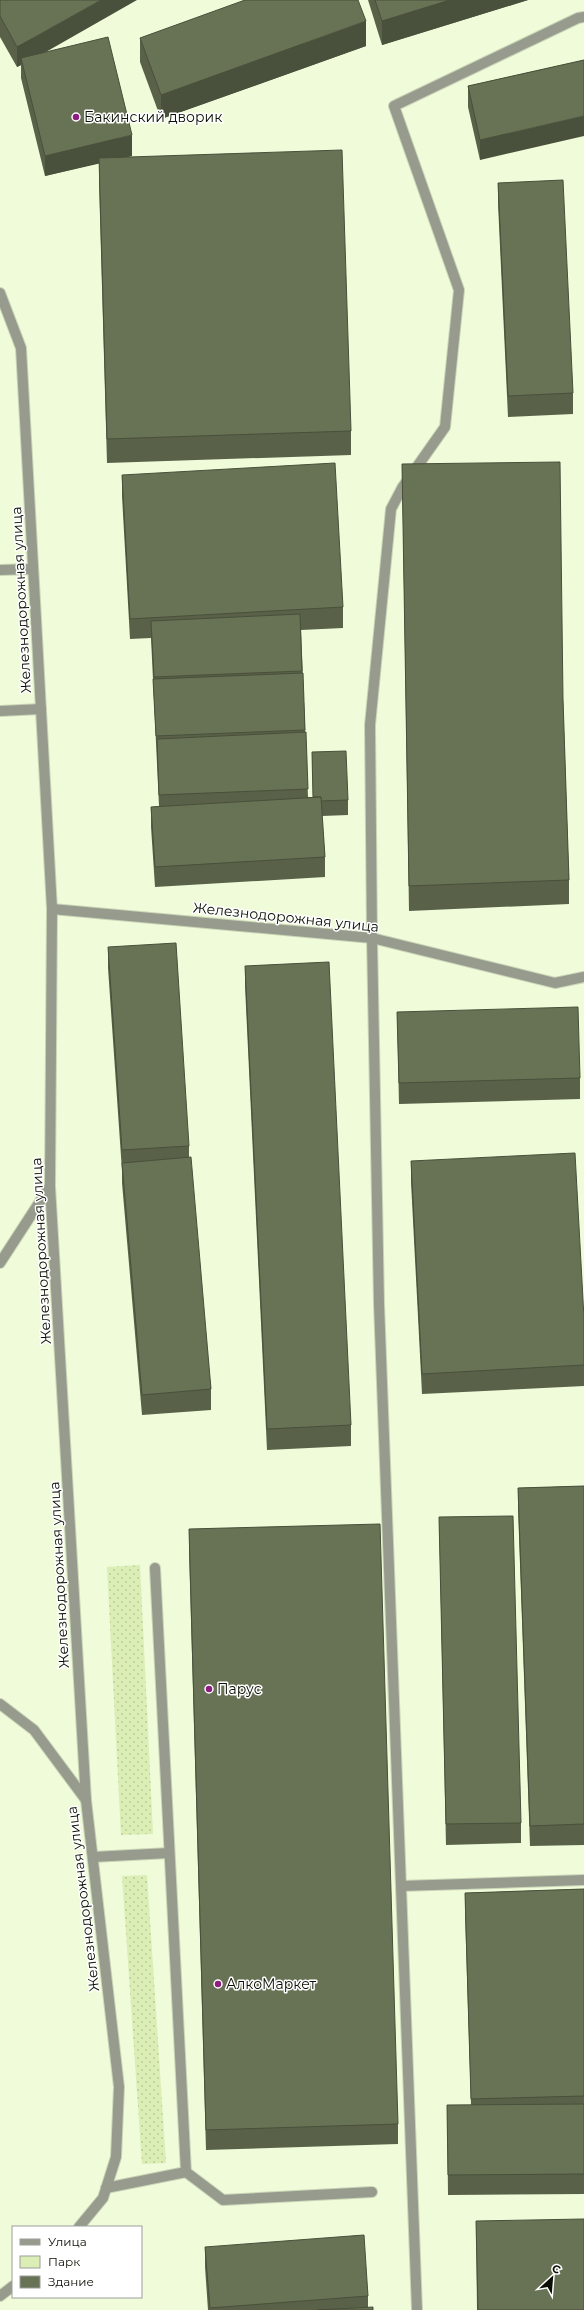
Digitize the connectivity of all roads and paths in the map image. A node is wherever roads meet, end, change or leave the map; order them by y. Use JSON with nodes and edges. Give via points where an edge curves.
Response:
{"nodes":[{"id":1,"x":584,"y":17,"type":"edge"},
{"id":2,"x":0,"y":293,"type":"edge"},
{"id":3,"x":33,"y":569,"type":"junction"},
{"id":4,"x":0,"y":570,"type":"edge"},
{"id":5,"x":41,"y":709,"type":"junction"},
{"id":6,"x":0,"y":711,"type":"edge"},
{"id":7,"x":52,"y":909,"type":"junction"},
{"id":8,"x":372,"y":938,"type":"junction"},
{"id":9,"x":584,"y":976,"type":"edge"},
{"id":10,"x":50,"y":1186,"type":"junction"},
{"id":11,"x":0,"y":1263,"type":"edge"},
{"id":12,"x":155,"y":1568,"type":"dead end"},
{"id":13,"x":0,"y":1704,"type":"edge"},
{"id":14,"x":86,"y":1800,"type":"junction"},
{"id":15,"x":169,"y":1853,"type":"junction"},
{"id":16,"x":93,"y":1858,"type":"junction"},
{"id":17,"x":584,"y":1880,"type":"edge"},
{"id":18,"x":401,"y":1886,"type":"junction"},
{"id":19,"x":186,"y":2172,"type":"junction"},
{"id":20,"x":106,"y":2188,"type":"junction"},
{"id":21,"x":372,"y":2192,"type":"dead end"},
{"id":22,"x":81,"y":2226,"type":"edge"},
{"id":23,"x":12,"y":2287,"type":"edge"},
{"id":24,"x":0,"y":2296,"type":"edge"},
{"id":25,"x":417,"y":2310,"type":"edge"}],
"edges":[{"from":1,"to":8,"type":"street","via":[[394,106],[459,290],[445,427],[402,488],[391,509],[370,725]]},
{"from":2,"to":3,"type":"street","name":"Железнодорожная улица","via":[[21,348]]},
{"from":3,"to":4,"type":"street"},
{"from":3,"to":5,"type":"street","name":"Железнодорожная улица"},
{"from":5,"to":6,"type":"street"},
{"from":5,"to":7,"type":"street","name":"Железнодорожная улица"},
{"from":7,"to":8,"type":"street","name":"Железнодорожная улица"},
{"from":7,"to":10,"type":"street","name":"Железнодорожная улица"},
{"from":8,"to":9,"type":"street","name":"Железнодорожная улица","via":[[555,983]]},
{"from":8,"to":18,"type":"street","via":[[379,1304]]},
{"from":10,"to":11,"type":"street"},
{"from":10,"to":14,"type":"street","name":"Железнодорожная улица"},
{"from":12,"to":15,"type":"street"},
{"from":13,"to":14,"type":"street","via":[[34,1730]]},
{"from":14,"to":16,"type":"street","name":"Железнодорожная улица"},
{"from":15,"to":16,"type":"street"},
{"from":15,"to":19,"type":"street"},
{"from":16,"to":20,"type":"street","name":"Железнодорожная улица","via":[[119,2087],[116,2157]]},
{"from":17,"to":18,"type":"street"},
{"from":18,"to":25,"type":"street"},
{"from":19,"to":20,"type":"street"},
{"from":19,"to":21,"type":"street","via":[[223,2200]]},
{"from":20,"to":22,"type":"street","name":"Железнодорожная улица","via":[[103,2198]]},
{"from":23,"to":24,"type":"street"}]}
